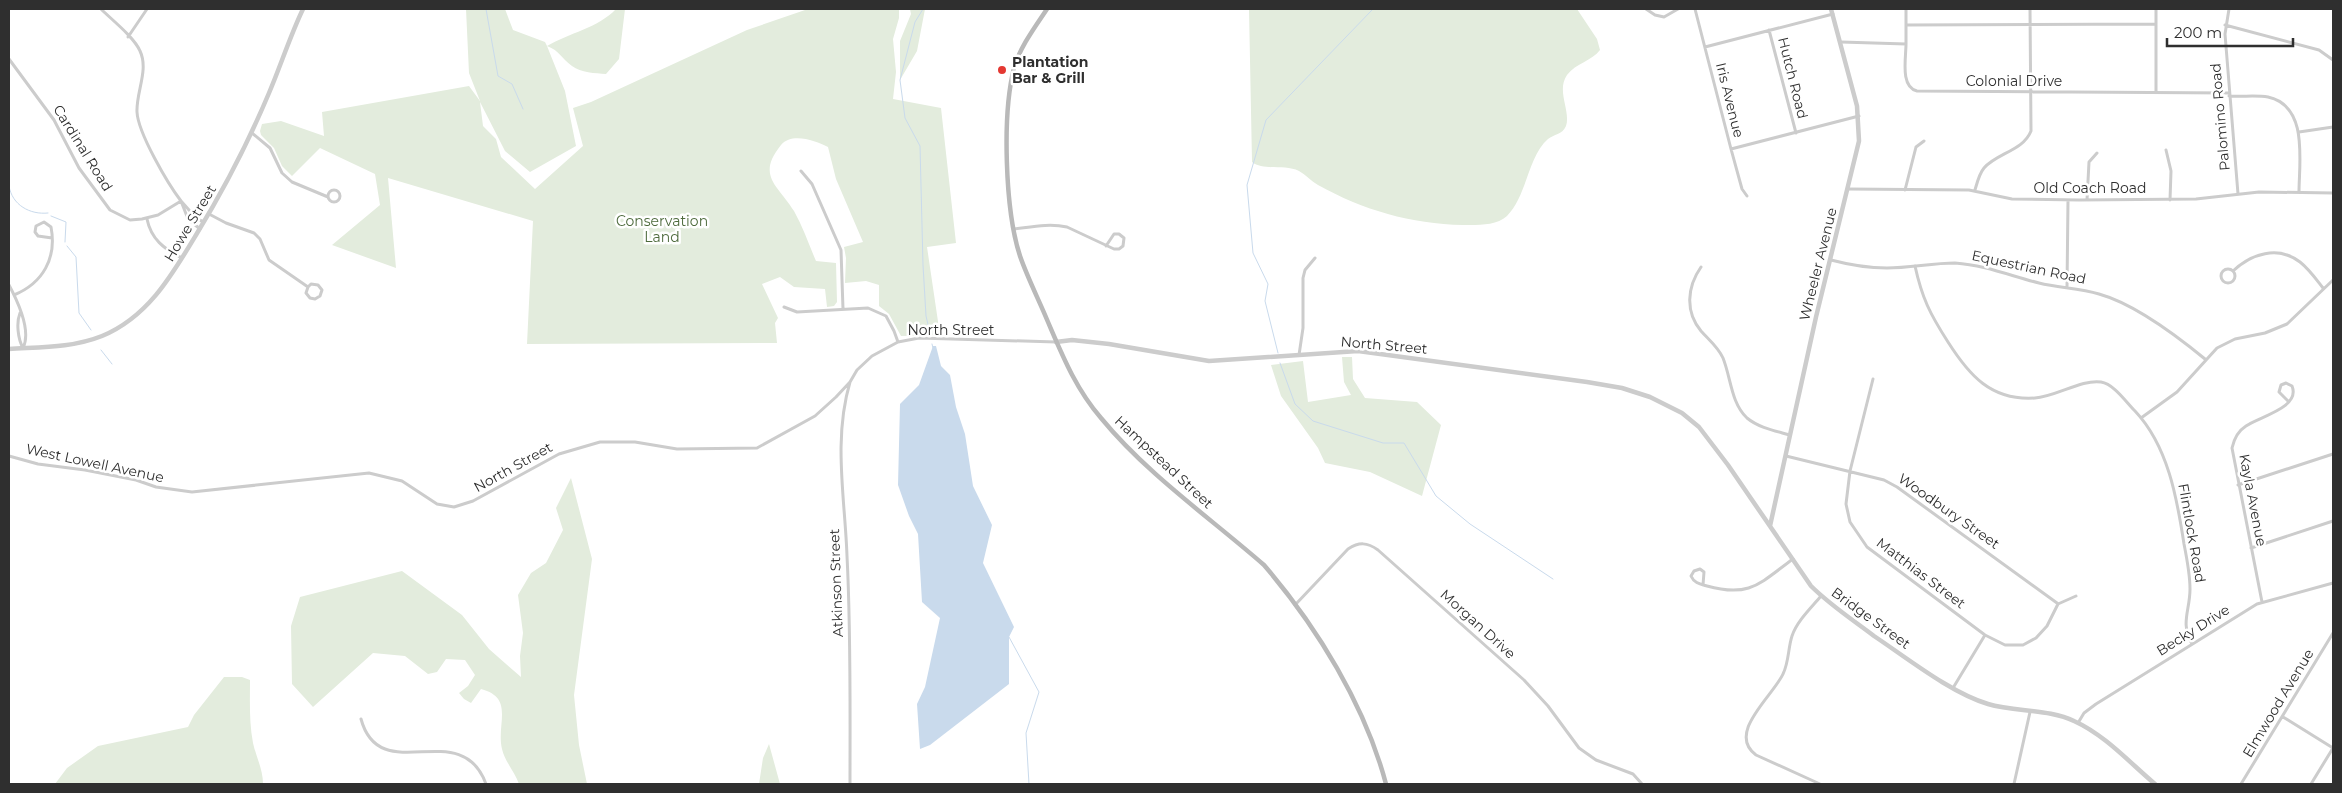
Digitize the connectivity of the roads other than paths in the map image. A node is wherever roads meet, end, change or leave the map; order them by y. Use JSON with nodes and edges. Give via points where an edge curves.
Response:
{"nodes":[{"id":1,"x":101,"y":9,"type":"edge"},
{"id":2,"x":147,"y":9,"type":"edge"},
{"id":3,"x":303,"y":9,"type":"edge"},
{"id":4,"x":1047,"y":9,"type":"edge"},
{"id":5,"x":1646,"y":9,"type":"edge"},
{"id":6,"x":1678,"y":9,"type":"edge"},
{"id":7,"x":1695,"y":9,"type":"edge"},
{"id":8,"x":1906,"y":9,"type":"edge"},
{"id":9,"x":2030,"y":9,"type":"edge"},
{"id":10,"x":2156,"y":9,"type":"edge"},
{"id":11,"x":2229,"y":9,"type":"edge"},
{"id":12,"x":1832,"y":11,"type":"edge"},
{"id":13,"x":2031,"y":24,"type":"junction"},
{"id":14,"x":2156,"y":24,"type":"junction"},
{"id":15,"x":1906,"y":25,"type":"junction"},
{"id":16,"x":2225,"y":25,"type":"junction"},
{"id":17,"x":1769,"y":30,"type":"junction"},
{"id":18,"x":128,"y":36,"type":"junction"},
{"id":19,"x":1841,"y":42,"type":"junction"},
{"id":20,"x":1906,"y":44,"type":"junction"},
{"id":21,"x":1705,"y":47,"type":"junction"},
{"id":22,"x":9,"y":59,"type":"edge"},
{"id":23,"x":2333,"y":60,"type":"edge"},
{"id":24,"x":2031,"y":92,"type":"junction"},
{"id":25,"x":2156,"y":92,"type":"junction"},
{"id":26,"x":2229,"y":95,"type":"junction"},
{"id":27,"x":1859,"y":116,"type":"junction"},
{"id":28,"x":2333,"y":127,"type":"edge"},
{"id":29,"x":2299,"y":132,"type":"junction"},
{"id":30,"x":252,"y":133,"type":"junction"},
{"id":31,"x":1796,"y":133,"type":"junction"},
{"id":32,"x":1924,"y":141,"type":"dead end"},
{"id":33,"x":1731,"y":149,"type":"junction"},
{"id":34,"x":2166,"y":150,"type":"dead end"},
{"id":35,"x":2097,"y":153,"type":"dead end"},
{"id":36,"x":801,"y":171,"type":"dead end"},
{"id":37,"x":1848,"y":188,"type":"junction"},
{"id":38,"x":1905,"y":190,"type":"junction"},
{"id":39,"x":1975,"y":190,"type":"junction"},
{"id":40,"x":2299,"y":192,"type":"junction"},
{"id":41,"x":2333,"y":193,"type":"edge"},
{"id":42,"x":2238,"y":194,"type":"junction"},
{"id":43,"x":1747,"y":196,"type":"dead end"},
{"id":44,"x":328,"y":197,"type":"dead end"},
{"id":45,"x":2068,"y":200,"type":"junction"},
{"id":46,"x":2088,"y":200,"type":"junction"},
{"id":47,"x":2170,"y":200,"type":"junction"},
{"id":48,"x":181,"y":201,"type":"junction"},
{"id":49,"x":209,"y":214,"type":"junction"},
{"id":50,"x":147,"y":219,"type":"junction"},
{"id":51,"x":204,"y":222,"type":"junction"},
{"id":52,"x":200,"y":229,"type":"junction"},
{"id":53,"x":1014,"y":229,"type":"junction"},
{"id":54,"x":52,"y":238,"type":"junction"},
{"id":55,"x":1106,"y":246,"type":"junction"},
{"id":56,"x":182,"y":258,"type":"junction"},
{"id":57,"x":1315,"y":258,"type":"dead end"},
{"id":58,"x":1831,"y":260,"type":"junction"},
{"id":59,"x":1915,"y":266,"type":"junction"},
{"id":60,"x":1700,"y":267,"type":"dead end"},
{"id":61,"x":2233,"y":271,"type":"junction"},
{"id":62,"x":2333,"y":280,"type":"edge"},
{"id":63,"x":9,"y":285,"type":"edge"},
{"id":64,"x":308,"y":287,"type":"junction"},
{"id":65,"x":2067,"y":288,"type":"junction"},
{"id":66,"x":2323,"y":288,"type":"junction"},
{"id":67,"x":14,"y":295,"type":"junction"},
{"id":68,"x":784,"y":307,"type":"dead end"},
{"id":69,"x":843,"y":309,"type":"junction"},
{"id":70,"x":898,"y":342,"type":"junction"},
{"id":71,"x":1056,"y":342,"type":"junction"},
{"id":72,"x":23,"y":348,"type":"junction"},
{"id":73,"x":9,"y":349,"type":"edge"},
{"id":74,"x":1299,"y":356,"type":"junction"},
{"id":75,"x":2205,"y":359,"type":"junction"},
{"id":76,"x":1873,"y":378,"type":"dead end"},
{"id":77,"x":850,"y":382,"type":"junction"},
{"id":78,"x":1634,"y":392,"type":"joint"},
{"id":79,"x":2288,"y":401,"type":"junction"},
{"id":80,"x":2141,"y":418,"type":"junction"},
{"id":81,"x":1790,"y":435,"type":"junction"},
{"id":82,"x":2333,"y":454,"type":"edge"},
{"id":83,"x":9,"y":456,"type":"edge"},
{"id":84,"x":1786,"y":456,"type":"junction"},
{"id":85,"x":1850,"y":471,"type":"junction"},
{"id":86,"x":2238,"y":485,"type":"junction"},
{"id":87,"x":177,"y":491,"type":"joint"},
{"id":88,"x":2333,"y":521,"type":"edge"},
{"id":89,"x":1770,"y":526,"type":"junction"},
{"id":90,"x":2251,"y":548,"type":"junction"},
{"id":91,"x":1793,"y":559,"type":"junction"},
{"id":92,"x":2333,"y":583,"type":"edge"},
{"id":93,"x":1703,"y":585,"type":"junction"},
{"id":94,"x":1821,"y":596,"type":"junction"},
{"id":95,"x":2076,"y":596,"type":"dead end"},
{"id":96,"x":2262,"y":602,"type":"junction"},
{"id":97,"x":2058,"y":604,"type":"junction"},
{"id":98,"x":1295,"y":605,"type":"junction"},
{"id":99,"x":2333,"y":633,"type":"edge"},
{"id":100,"x":1985,"y":635,"type":"junction"},
{"id":101,"x":2332,"y":639,"type":"edge"},
{"id":102,"x":2192,"y":644,"type":"junction"},
{"id":103,"x":1953,"y":688,"type":"junction"},
{"id":104,"x":2030,"y":712,"type":"junction"},
{"id":105,"x":2282,"y":717,"type":"junction"},
{"id":106,"x":361,"y":719,"type":"dead end"},
{"id":107,"x":2078,"y":723,"type":"junction"},
{"id":108,"x":2333,"y":748,"type":"edge"},
{"id":109,"x":486,"y":784,"type":"edge"},
{"id":110,"x":850,"y":784,"type":"edge"},
{"id":111,"x":1386,"y":784,"type":"edge"},
{"id":112,"x":1642,"y":784,"type":"edge"},
{"id":113,"x":1820,"y":784,"type":"edge"},
{"id":114,"x":2014,"y":784,"type":"edge"},
{"id":115,"x":2155,"y":784,"type":"edge"},
{"id":116,"x":2241,"y":784,"type":"edge"},
{"id":117,"x":2311,"y":784,"type":"edge"}],
"edges":[{"from":1,"to":18,"type":"street"},
{"from":2,"to":18,"type":"street"},
{"from":3,"to":30,"type":"street","name":"Howe Street"},
{"from":4,"to":53,"type":"main road","name":"Hampstead Street","via":[[1022,50],[1012,80],[1007,159]]},
{"from":5,"to":6,"type":"street","via":[[1664,17]]},
{"from":7,"to":21,"type":"street","name":"Iris Avenue"},
{"from":8,"to":15,"type":"street"},
{"from":9,"to":13,"type":"street"},
{"from":10,"to":14,"type":"street"},
{"from":11,"to":16,"type":"street","name":"Palomino Road"},
{"from":12,"to":17,"type":"street"},
{"from":12,"to":19,"type":"street","name":"Wheeler Avenue"},
{"from":13,"to":14,"type":"street"},
{"from":13,"to":15,"type":"street"},
{"from":13,"to":24,"type":"street"},
{"from":14,"to":25,"type":"street"},
{"from":15,"to":20,"type":"street"},
{"from":16,"to":23,"type":"street","via":[[2319,50]]},
{"from":16,"to":26,"type":"street","name":"Palomino Road"},
{"from":17,"to":21,"type":"street"},
{"from":17,"to":31,"type":"street","name":"Hutch Road"},
{"from":18,"to":48,"type":"street","via":[[140,51],[143,63],[137,108],[139,123]]},
{"from":19,"to":20,"type":"street"},
{"from":19,"to":27,"type":"street","name":"Wheeler Avenue"},
{"from":20,"to":24,"type":"street","name":"Colonial Drive","via":[[1906,80],[1914,91]]},
{"from":21,"to":33,"type":"street","name":"Iris Avenue"},
{"from":22,"to":50,"type":"street","name":"Cardinal Road","via":[[54,120],[79,168],[110,210],[130,220]]},
{"from":24,"to":25,"type":"street","name":"Colonial Drive"},
{"from":24,"to":39,"type":"street","via":[[2032,126],[2029,136],[1986,166]]},
{"from":25,"to":26,"type":"street","name":"Colonial Drive"},
{"from":26,"to":29,"type":"street","name":"Colonial Drive","via":[[2262,97],[2280,102],[2294,118]]},
{"from":26,"to":42,"type":"street","name":"Palomino Road"},
{"from":27,"to":31,"type":"street"},
{"from":27,"to":37,"type":"street","name":"Wheeler Avenue","via":[[1859,141]]},
{"from":28,"to":29,"type":"street"},
{"from":29,"to":40,"type":"street"},
{"from":30,"to":44,"type":"street","via":[[270,148],[282,173],[292,182]]},
{"from":30,"to":49,"type":"street","name":"Howe Street"},
{"from":31,"to":33,"type":"street"},
{"from":32,"to":38,"type":"street","via":[[1915,150]]},
{"from":33,"to":43,"type":"street","name":"Iris Avenue"},
{"from":34,"to":47,"type":"street","via":[[2170,166]]},
{"from":35,"to":46,"type":"street","via":[[2089,162]]},
{"from":36,"to":69,"type":"street","via":[[812,184],[841,250]]},
{"from":37,"to":38,"type":"street","name":"Old Coach Road"},
{"from":37,"to":58,"type":"street","name":"Wheeler Avenue"},
{"from":38,"to":39,"type":"street","name":"Old Coach Road"},
{"from":39,"to":45,"type":"street","name":"Old Coach Road","via":[[2012,199]]},
{"from":40,"to":41,"type":"street","name":"Old Coach Road"},
{"from":40,"to":42,"type":"street","name":"Old Coach Road"},
{"from":42,"to":47,"type":"street","name":"Old Coach Road"},
{"from":45,"to":46,"type":"street","name":"Old Coach Road"},
{"from":45,"to":65,"type":"street"},
{"from":46,"to":47,"type":"street","name":"Old Coach Road"},
{"from":48,"to":50,"type":"street"},
{"from":48,"to":51,"type":"street","via":[[197,219]]},
{"from":48,"to":52,"type":"street","via":[[188,219]]},
{"from":49,"to":51,"type":"street","name":"Howe Street"},
{"from":49,"to":64,"type":"street","via":[[254,233],[269,260]]},
{"from":50,"to":56,"type":"street","via":[[157,242]]},
{"from":51,"to":52,"type":"street","name":"Howe Street"},
{"from":52,"to":56,"type":"street","name":"Howe Street"},
{"from":53,"to":55,"type":"street","via":[[1058,225]]},
{"from":53,"to":71,"type":"main road","name":"Hampstead Street","via":[[1020,256]]},
{"from":54,"to":54,"type":"street","via":[[38,236],[36,226],[42,222],[48,224]]},
{"from":54,"to":67,"type":"street","via":[[50,258],[43,275],[28,289]]},
{"from":55,"to":55,"type":"street","via":[[1114,234],[1124,238],[1124,245],[1119,249]]},
{"from":56,"to":72,"type":"street","name":"Howe Street","via":[[148,304],[120,326],[79,343]]},
{"from":57,"to":74,"type":"street","via":[[1304,270],[1302,278]]},
{"from":58,"to":59,"type":"street","name":"Equestrian Road","via":[[1868,268]]},
{"from":58,"to":81,"type":"street","name":"Wheeler Avenue"},
{"from":59,"to":65,"type":"street","name":"Equestrian Road","via":[[1974,265]]},
{"from":59,"to":80,"type":"street","name":"Flintlock Road","via":[[1928,311],[1962,364],[1979,381],[2011,396],[2034,398],[2100,382],[2111,387]]},
{"from":60,"to":81,"type":"street","via":[[1690,292],[1691,313],[1694,322],[1723,358],[1738,406],[1754,423]]},
{"from":61,"to":61,"type":"street","via":[[2223,272],[2224,281],[2233,281]]},
{"from":61,"to":66,"type":"street","via":[[2260,254],[2278,253],[2299,262]]},
{"from":62,"to":66,"type":"street"},
{"from":63,"to":67,"type":"street"},
{"from":64,"to":64,"type":"street","via":[[313,284],[319,286],[320,296],[310,298],[306,293]]},
{"from":65,"to":75,"type":"street","name":"Equestrian Road","via":[[2101,294],[2124,304]]},
{"from":66,"to":75,"type":"street","via":[[2287,324],[2273,331],[2229,341]]},
{"from":67,"to":72,"type":"street","via":[[20,313],[20,343]]},
{"from":68,"to":69,"type":"street","via":[[797,312]]},
{"from":69,"to":70,"type":"street","via":[[868,308],[879,312],[891,323]]},
{"from":70,"to":71,"type":"street","name":"North Street","via":[[918,338]]},
{"from":70,"to":77,"type":"street","name":"North Street","via":[[868,358]]},
{"from":71,"to":74,"type":"street","name":"North Street","via":[[1091,342],[1209,362]]},
{"from":71,"to":98,"type":"main road","name":"Hampstead Street","via":[[1080,391],[1118,437],[1264,565]]},
{"from":72,"to":73,"type":"street","name":"Howe Street"},
{"from":74,"to":78,"type":"street","name":"North Street","via":[[1340,351],[1368,352],[1572,380]]},
{"from":75,"to":80,"type":"street","via":[[2176,392]]},
{"from":76,"to":85,"type":"street","name":"Matthias Street"},
{"from":77,"to":87,"type":"street","name":"North Street","via":[[815,416],[757,448],[677,449],[626,441],[600,442],[559,454],[473,501],[454,507],[437,504],[402,481],[369,473],[197,492]]},
{"from":77,"to":110,"type":"street","name":"Atkinson Street","via":[[840,449],[848,556]]},
{"from":78,"to":89,"type":"street","name":"Bridge Street","via":[[1682,412],[1699,427]]},
{"from":79,"to":79,"type":"street","via":[[2294,391],[2286,383],[2281,385],[2279,392]]},
{"from":79,"to":86,"type":"street","name":"Kayla Avenue","via":[[2280,410],[2250,423],[2237,435],[2232,454]]},
{"from":80,"to":102,"type":"street","name":"Flintlock Road","via":[[2158,447],[2175,492],[2190,581],[2185,626]]},
{"from":81,"to":84,"type":"street","name":"Wheeler Avenue"},
{"from":82,"to":86,"type":"street"},
{"from":83,"to":87,"type":"street","name":"West Lowell Avenue"},
{"from":84,"to":85,"type":"street","name":"Woodbury Street"},
{"from":84,"to":89,"type":"street","name":"Wheeler Avenue"},
{"from":85,"to":97,"type":"street","name":"Woodbury Street","via":[[1897,486]]},
{"from":85,"to":100,"type":"street","name":"Matthias Street","via":[[1847,513],[1867,547]]},
{"from":86,"to":90,"type":"street","name":"Kayla Avenue"},
{"from":88,"to":90,"type":"street"},
{"from":89,"to":91,"type":"street","name":"Bridge Street"},
{"from":90,"to":96,"type":"street","name":"Kayla Avenue"},
{"from":91,"to":93,"type":"street","via":[[1760,583],[1742,591],[1724,591]]},
{"from":91,"to":94,"type":"street","name":"Bridge Street"},
{"from":92,"to":96,"type":"street","name":"Becky Drive"},
{"from":93,"to":93,"type":"street","via":[[1692,580],[1694,571],[1700,569],[1704,572]]},
{"from":94,"to":103,"type":"street","name":"Bridge Street"},
{"from":94,"to":113,"type":"street","via":[[1793,633],[1784,674],[1752,719],[1746,734],[1749,748],[1756,756]]},
{"from":95,"to":97,"type":"street"},
{"from":96,"to":102,"type":"street","name":"Becky Drive"},
{"from":97,"to":100,"type":"street","name":"Matthias Street","via":[[2047,626],[2028,644],[2008,646]]},
{"from":98,"to":111,"type":"main road","name":"Hampstead Street","via":[[1351,692]]},
{"from":98,"to":112,"type":"street","name":"Morgan Drive","via":[[1348,549],[1368,544],[1524,680],[1579,748],[1596,760],[1636,775]]},
{"from":99,"to":101,"type":"street","name":"Elmwood Avenue"},
{"from":100,"to":103,"type":"street"},
{"from":101,"to":105,"type":"street","name":"Elmwood Avenue"},
{"from":102,"to":107,"type":"street","name":"Becky Drive","via":[[2096,704],[2084,713]]},
{"from":103,"to":104,"type":"street","name":"Bridge Street","via":[[1988,704]]},
{"from":104,"to":107,"type":"street","name":"Bridge Street","via":[[2060,716]]},
{"from":104,"to":114,"type":"street"},
{"from":105,"to":108,"type":"street"},
{"from":105,"to":116,"type":"street","name":"Elmwood Avenue"},
{"from":106,"to":109,"type":"street","via":[[369,737],[387,750],[404,754],[455,753],[476,765]]},
{"from":107,"to":115,"type":"street","name":"Bridge Street","via":[[2104,740]]},
{"from":108,"to":117,"type":"street"}]}
